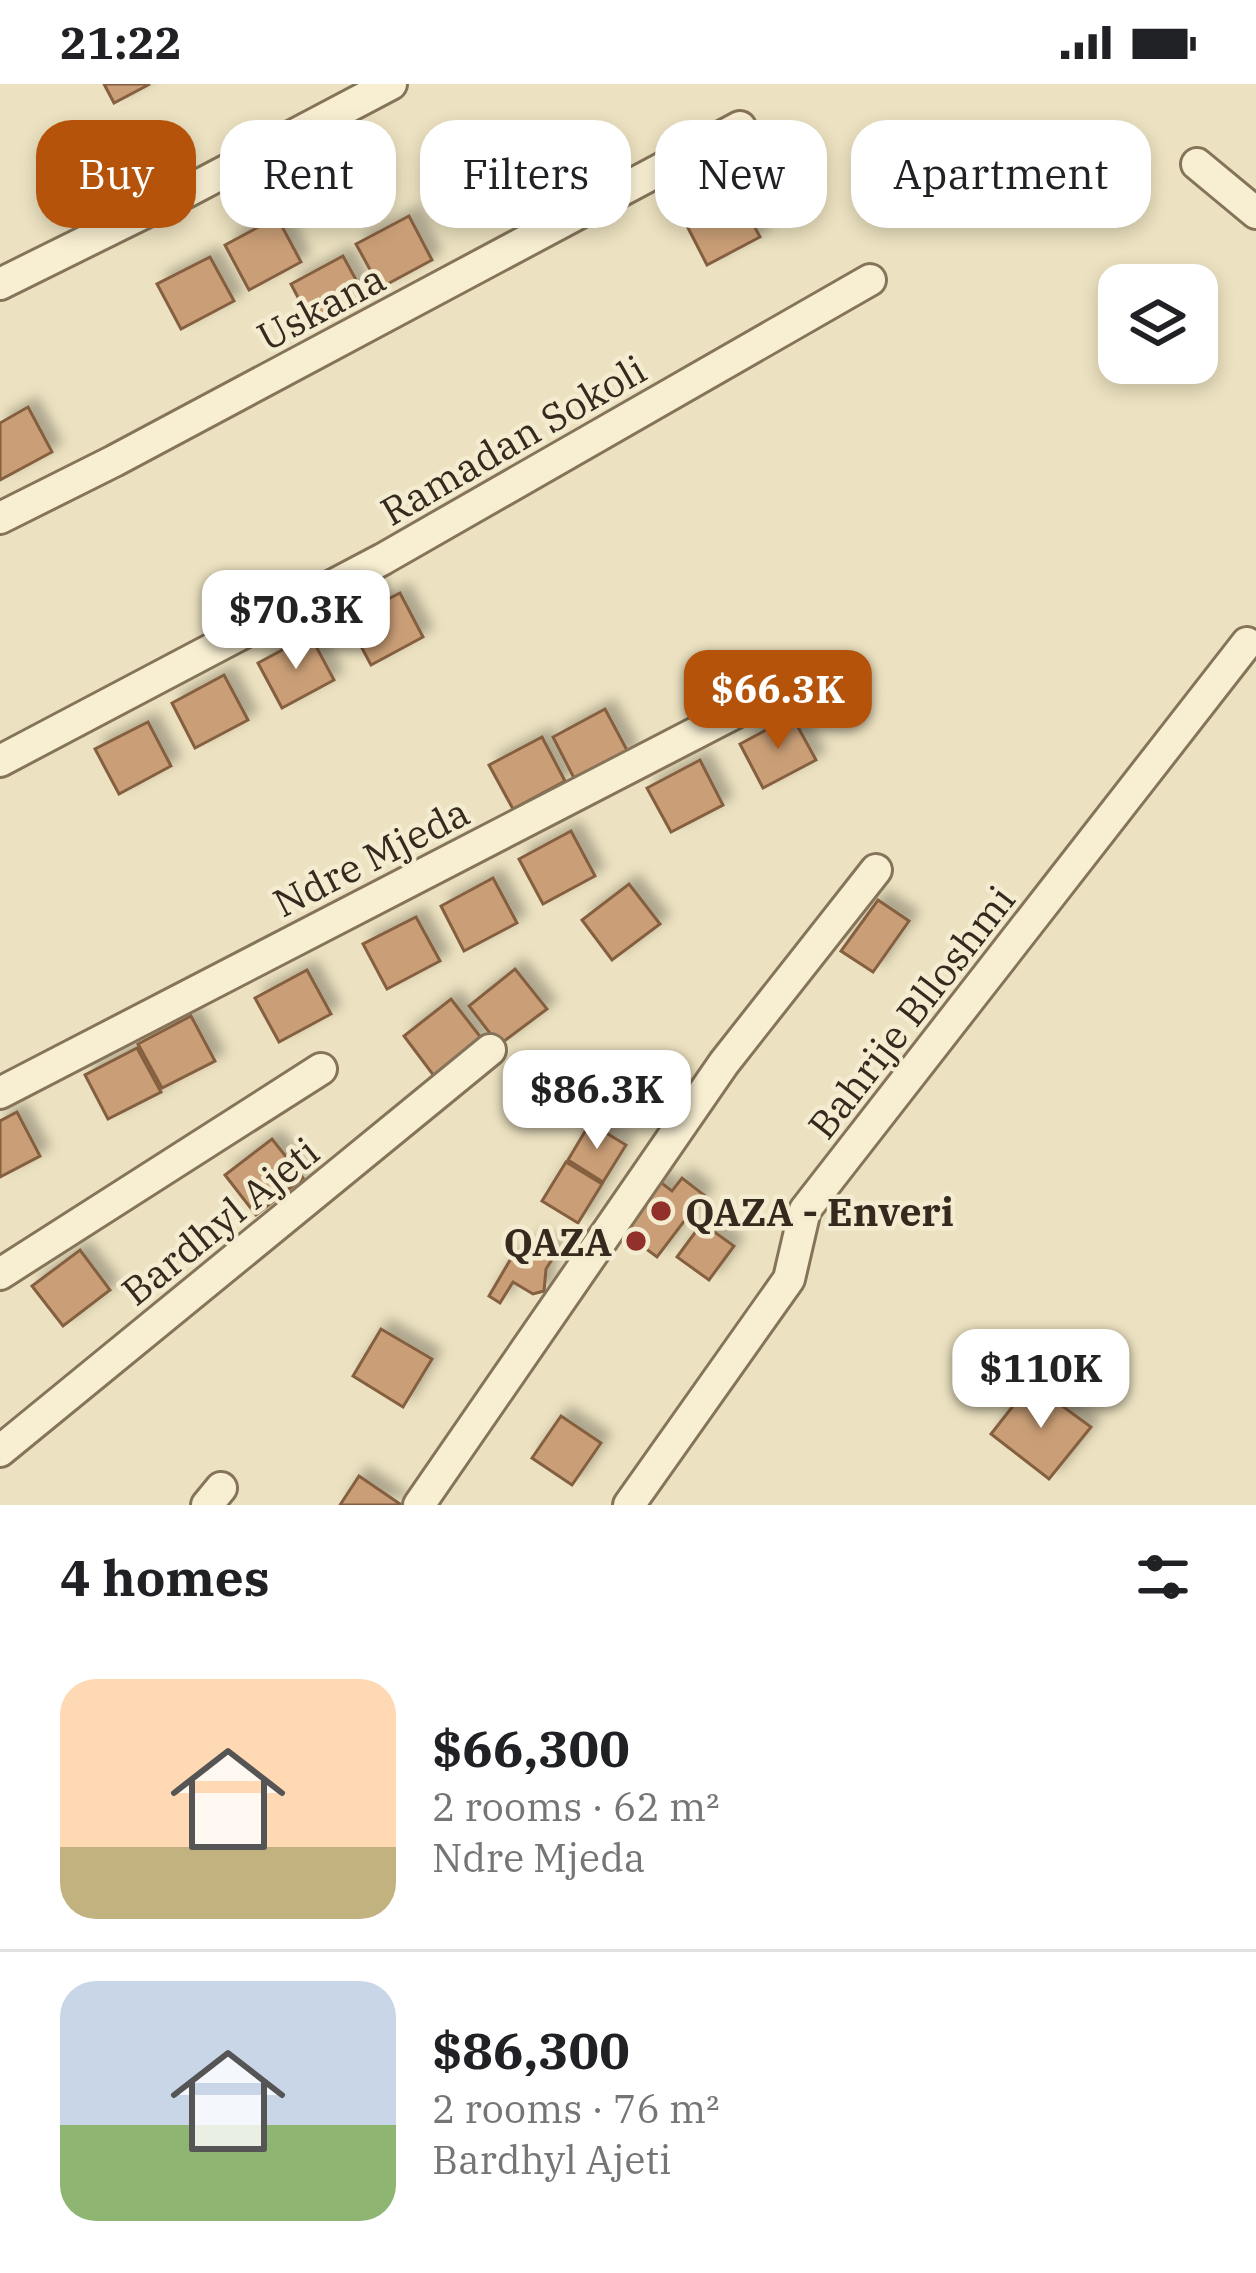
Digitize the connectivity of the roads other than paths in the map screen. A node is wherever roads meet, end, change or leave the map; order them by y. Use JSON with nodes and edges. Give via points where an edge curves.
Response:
{"nodes":[{"id":1,"x":392,"y":84,"type":"edge"},
{"id":2,"x":1197,"y":164,"type":"dead end"},
{"id":3,"x":655,"y":172,"type":"edge"},
{"id":4,"x":1256,"y":213,"type":"edge"},
{"id":5,"x":870,"y":280,"type":"dead end"},
{"id":6,"x":0,"y":284,"type":"edge"},
{"id":7,"x":0,"y":518,"type":"edge"},
{"id":8,"x":1247,"y":644,"type":"dead end"},
{"id":9,"x":779,"y":690,"type":"dead end"},
{"id":10,"x":0,"y":761,"type":"edge"},
{"id":11,"x":876,"y":870,"type":"dead end"},
{"id":12,"x":490,"y":1050,"type":"dead end"},
{"id":13,"x":321,"y":1069,"type":"dead end"},
{"id":14,"x":0,"y":1093,"type":"edge"},
{"id":15,"x":0,"y":1274,"type":"edge"},
{"id":16,"x":0,"y":1451,"type":"edge"},
{"id":17,"x":419,"y":1505,"type":"edge"},
{"id":18,"x":629,"y":1505,"type":"edge"}],
"edges":[{"from":1,"to":6,"type":"street"},
{"from":2,"to":4,"type":"street"},
{"from":3,"to":7,"type":"street","name":"Uskana"},
{"from":5,"to":10,"type":"street","name":"Ramadan Sokoli","via":[[383,559]]},
{"from":8,"to":18,"type":"street","name":"Bahrije Blloshmi","via":[[805,1210],[789,1280]]},
{"from":9,"to":14,"type":"street","name":"Ndre Mjeda"},
{"from":11,"to":17,"type":"street","via":[[724,1064]]},
{"from":12,"to":16,"type":"street","name":"Bardhyl Ajeti"},
{"from":13,"to":15,"type":"street"}]}
